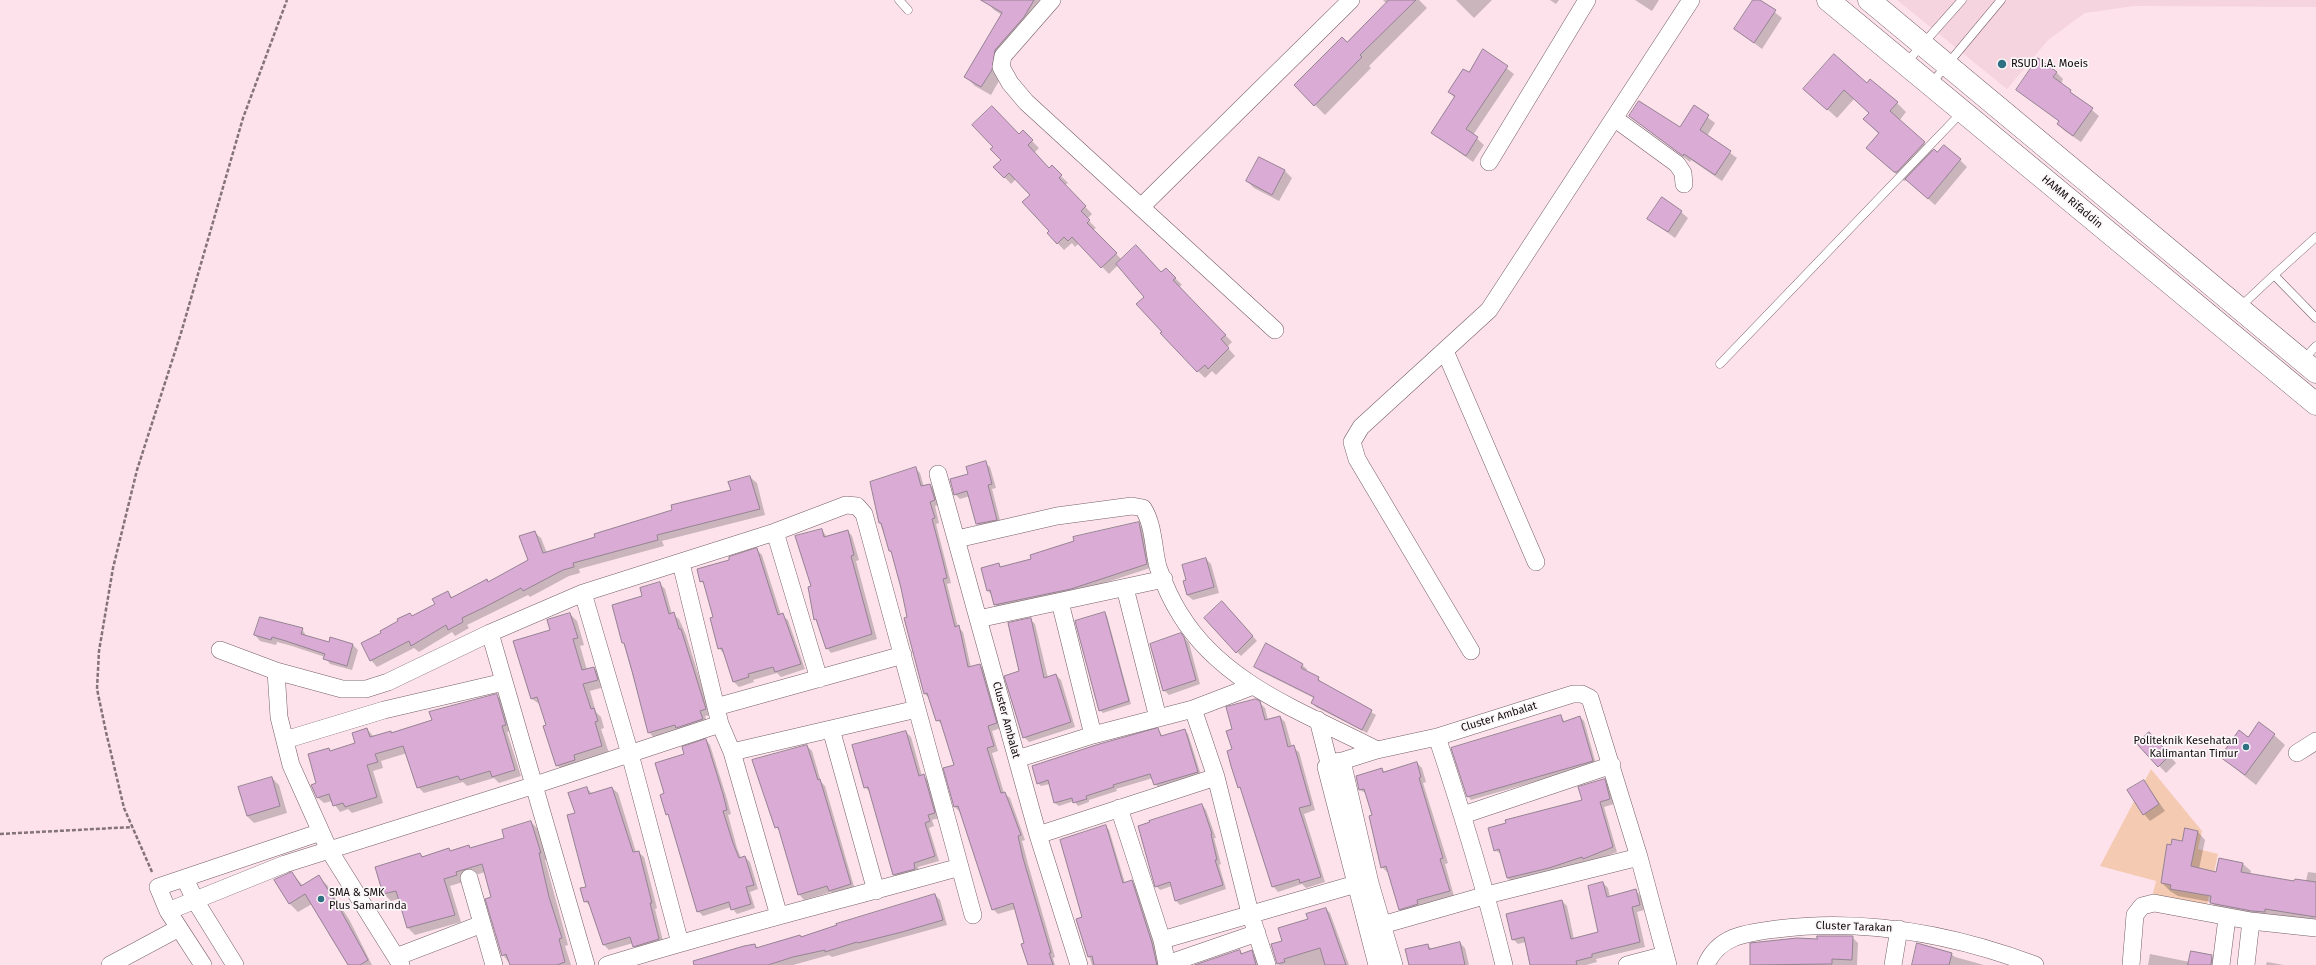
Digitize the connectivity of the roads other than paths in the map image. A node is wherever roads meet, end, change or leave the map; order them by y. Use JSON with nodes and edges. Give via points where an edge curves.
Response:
{"nodes":[{"id":1,"x":899,"y":0,"type":"edge"},
{"id":2,"x":1052,"y":0,"type":"edge"},
{"id":3,"x":1351,"y":0,"type":"edge"},
{"id":4,"x":1587,"y":0,"type":"edge"},
{"id":5,"x":1691,"y":0,"type":"edge"},
{"id":6,"x":1828,"y":0,"type":"edge"},
{"id":7,"x":1868,"y":0,"type":"edge"},
{"id":8,"x":1962,"y":0,"type":"edge"},
{"id":9,"x":2001,"y":0,"type":"edge"},
{"id":10,"x":908,"y":10,"type":"dead end"},
{"id":11,"x":1922,"y":43,"type":"junction"},
{"id":12,"x":1906,"y":64,"type":"junction"},
{"id":13,"x":1947,"y":64,"type":"junction"},
{"id":14,"x":1930,"y":85,"type":"junction"},
{"id":15,"x":1962,"y":111,"type":"junction"},
{"id":16,"x":1614,"y":118,"type":"junction"},
{"id":17,"x":1488,"y":162,"type":"dead end"},
{"id":18,"x":1684,"y":184,"type":"dead end"},
{"id":19,"x":1142,"y":206,"type":"junction"},
{"id":20,"x":2316,"y":237,"type":"edge"},
{"id":21,"x":2274,"y":276,"type":"junction"},
{"id":22,"x":2239,"y":308,"type":"junction"},
{"id":23,"x":2316,"y":318,"type":"edge"},
{"id":24,"x":1275,"y":330,"type":"dead end"},
{"id":25,"x":1445,"y":351,"type":"junction"},
{"id":26,"x":2312,"y":360,"type":"edge"},
{"id":27,"x":1720,"y":364,"type":"dead end"},
{"id":28,"x":2316,"y":404,"type":"edge"},
{"id":29,"x":938,"y":474,"type":"dead end"},
{"id":30,"x":776,"y":532,"type":"junction"},
{"id":31,"x":957,"y":539,"type":"junction"},
{"id":32,"x":1536,"y":562,"type":"dead end"},
{"id":33,"x":681,"y":563,"type":"junction"},
{"id":34,"x":1164,"y":579,"type":"junction"},
{"id":35,"x":1125,"y":588,"type":"junction"},
{"id":36,"x":583,"y":593,"type":"junction"},
{"id":37,"x":1060,"y":602,"type":"junction"},
{"id":38,"x":978,"y":620,"type":"junction"},
{"id":39,"x":490,"y":633,"type":"junction"},
{"id":40,"x":220,"y":650,"type":"dead end"},
{"id":41,"x":1471,"y":651,"type":"dead end"},
{"id":42,"x":903,"y":655,"type":"junction"},
{"id":43,"x":276,"y":670,"type":"junction"},
{"id":44,"x":818,"y":679,"type":"junction"},
{"id":45,"x":504,"y":682,"type":"junction"},
{"id":46,"x":1253,"y":686,"type":"junction"},
{"id":47,"x":366,"y":689,"type":"junction"},
{"id":48,"x":918,"y":709,"type":"junction"},
{"id":49,"x":1193,"y":709,"type":"junction"},
{"id":50,"x":372,"y":713,"type":"junction"},
{"id":51,"x":718,"y":716,"type":"junction"},
{"id":52,"x":1158,"y":718,"type":"junction"},
{"id":53,"x":1318,"y":720,"type":"junction"},
{"id":54,"x":832,"y":729,"type":"junction"},
{"id":55,"x":1093,"y":735,"type":"junction"},
{"id":56,"x":1436,"y":737,"type":"junction"},
{"id":57,"x":285,"y":740,"type":"junction"},
{"id":58,"x":2316,"y":740,"type":"edge"},
{"id":59,"x":1377,"y":750,"type":"junction"},
{"id":60,"x":732,"y":752,"type":"junction"},
{"id":61,"x":2297,"y":753,"type":"dead end"},
{"id":62,"x":630,"y":754,"type":"junction"},
{"id":63,"x":1017,"y":758,"type":"junction"},
{"id":64,"x":1336,"y":762,"type":"junction"},
{"id":65,"x":1612,"y":765,"type":"junction"},
{"id":66,"x":1216,"y":777,"type":"junction"},
{"id":67,"x":535,"y":786,"type":"junction"},
{"id":68,"x":1119,"y":808,"type":"junction"},
{"id":69,"x":1463,"y":815,"type":"junction"},
{"id":70,"x":321,"y":832,"type":"junction"},
{"id":71,"x":1038,"y":835,"type":"junction"},
{"id":72,"x":329,"y":850,"type":"junction"},
{"id":73,"x":1639,"y":857,"type":"junction"},
{"id":74,"x":960,"y":867,"type":"junction"},
{"id":75,"x":469,"y":878,"type":"dead end"},
{"id":76,"x":185,"y":879,"type":"junction"},
{"id":77,"x":1356,"y":884,"type":"junction"},
{"id":78,"x":876,"y":891,"type":"junction"},
{"id":79,"x":1487,"y":895,"type":"junction"},
{"id":80,"x":196,"y":902,"type":"junction"},
{"id":81,"x":168,"y":911,"type":"junction"},
{"id":82,"x":1250,"y":913,"type":"junction"},
{"id":83,"x":974,"y":915,"type":"dead end"},
{"id":84,"x":779,"y":916,"type":"junction"},
{"id":85,"x":2227,"y":918,"type":"junction"},
{"id":86,"x":2251,"y":921,"type":"junction"},
{"id":87,"x":482,"y":924,"type":"junction"},
{"id":88,"x":1375,"y":927,"type":"junction"},
{"id":89,"x":180,"y":928,"type":"junction"},
{"id":90,"x":1899,"y":928,"type":"junction"},
{"id":91,"x":2316,"y":928,"type":"edge"},
{"id":92,"x":1257,"y":933,"type":"junction"},
{"id":93,"x":1162,"y":940,"type":"junction"},
{"id":94,"x":680,"y":943,"type":"junction"},
{"id":95,"x":1667,"y":960,"type":"edge"},
{"id":96,"x":399,"y":961,"type":"edge"},
{"id":97,"x":1167,"y":964,"type":"edge"},
{"id":98,"x":110,"y":965,"type":"edge"},
{"id":99,"x":203,"y":965,"type":"edge"},
{"id":100,"x":235,"y":965,"type":"edge"},
{"id":101,"x":494,"y":965,"type":"edge"},
{"id":102,"x":586,"y":965,"type":"edge"},
{"id":103,"x":607,"y":965,"type":"edge"},
{"id":104,"x":1080,"y":965,"type":"edge"},
{"id":105,"x":1267,"y":965,"type":"edge"},
{"id":106,"x":1377,"y":965,"type":"edge"},
{"id":107,"x":1394,"y":965,"type":"edge"},
{"id":108,"x":1504,"y":965,"type":"edge"},
{"id":109,"x":1627,"y":965,"type":"edge"},
{"id":110,"x":1706,"y":965,"type":"edge"},
{"id":111,"x":1893,"y":965,"type":"edge"},
{"id":112,"x":2036,"y":965,"type":"edge"},
{"id":113,"x":2131,"y":965,"type":"edge"},
{"id":114,"x":2221,"y":965,"type":"edge"},
{"id":115,"x":2246,"y":965,"type":"edge"}],
"edges":[{"from":1,"to":10,"type":"lane"},
{"from":2,"to":19,"type":"street","via":[[1003,56],[1001,67],[1026,102]]},
{"from":3,"to":19,"type":"street"},
{"from":4,"to":17,"type":"street"},
{"from":5,"to":16,"type":"street"},
{"from":6,"to":12,"type":"main road","name":"HAMM Rifaddin"},
{"from":7,"to":11,"type":"main road"},
{"from":8,"to":11,"type":"lane"},
{"from":9,"to":13,"type":"lane"},
{"from":11,"to":12,"type":"lane"},
{"from":11,"to":13,"type":"main road"},
{"from":12,"to":14,"type":"main road","name":"HAMM Rifaddin"},
{"from":13,"to":14,"type":"lane"},
{"from":13,"to":22,"type":"main road"},
{"from":14,"to":15,"type":"main road","name":"HAMM Rifaddin"},
{"from":15,"to":27,"type":"lane"},
{"from":15,"to":28,"type":"main road","name":"HAMM Rifaddin"},
{"from":16,"to":18,"type":"street","via":[[1677,164],[1683,173]]},
{"from":16,"to":25,"type":"street","via":[[1489,310]]},
{"from":19,"to":24,"type":"street"},
{"from":20,"to":21,"type":"lane"},
{"from":21,"to":22,"type":"lane"},
{"from":21,"to":23,"type":"lane"},
{"from":22,"to":26,"type":"main road"},
{"from":25,"to":32,"type":"street"},
{"from":25,"to":41,"type":"street","via":[[1361,427],[1352,442],[1357,459]]},
{"from":29,"to":31,"type":"street","name":"Cluster Ambalat"},
{"from":30,"to":33,"type":"street"},
{"from":30,"to":42,"type":"street","via":[[846,505],[856,506],[864,514]]},
{"from":30,"to":44,"type":"street"},
{"from":31,"to":34,"type":"street","via":[[1057,516],[1132,506],[1143,508],[1148,516],[1158,567]]},
{"from":31,"to":38,"type":"street","name":"Cluster Ambalat"},
{"from":33,"to":36,"type":"street","via":[[630,576]]},
{"from":33,"to":51,"type":"street"},
{"from":34,"to":35,"type":"street"},
{"from":34,"to":46,"type":"street","via":[[1179,613],[1205,646],[1231,671]]},
{"from":35,"to":37,"type":"street"},
{"from":35,"to":52,"type":"street"},
{"from":36,"to":39,"type":"street"},
{"from":36,"to":62,"type":"street"},
{"from":37,"to":38,"type":"street"},
{"from":37,"to":55,"type":"street"},
{"from":38,"to":63,"type":"street","name":"Cluster Ambalat"},
{"from":39,"to":45,"type":"street"},
{"from":39,"to":47,"type":"street","via":[[388,682]]},
{"from":40,"to":43,"type":"street"},
{"from":42,"to":44,"type":"street"},
{"from":42,"to":48,"type":"street"},
{"from":43,"to":47,"type":"street","via":[[342,689]]},
{"from":43,"to":57,"type":"street","via":[[279,717]]},
{"from":44,"to":51,"type":"street"},
{"from":45,"to":50,"type":"street"},
{"from":45,"to":67,"type":"street"},
{"from":46,"to":49,"type":"street"},
{"from":46,"to":53,"type":"street"},
{"from":47,"to":50,"type":"street"},
{"from":48,"to":54,"type":"street"},
{"from":48,"to":74,"type":"street"},
{"from":49,"to":52,"type":"street"},
{"from":49,"to":66,"type":"street"},
{"from":50,"to":57,"type":"street"},
{"from":51,"to":60,"type":"street"},
{"from":51,"to":62,"type":"street"},
{"from":52,"to":55,"type":"street"},
{"from":53,"to":59,"type":"street"},
{"from":53,"to":64,"type":"street"},
{"from":54,"to":60,"type":"street"},
{"from":54,"to":78,"type":"street"},
{"from":55,"to":63,"type":"street"},
{"from":56,"to":59,"type":"street","name":"Cluster Ambalat"},
{"from":56,"to":65,"type":"street","name":"Cluster Ambalat","via":[[1573,694],[1582,694],[1590,698]]},
{"from":56,"to":69,"type":"street"},
{"from":57,"to":70,"type":"street","via":[[291,765]]},
{"from":58,"to":61,"type":"street"},
{"from":59,"to":64,"type":"street","name":"Cluster Ambalat"},
{"from":60,"to":84,"type":"street"},
{"from":62,"to":67,"type":"street"},
{"from":62,"to":94,"type":"street"},
{"from":63,"to":71,"type":"street","name":"Cluster Ambalat"},
{"from":64,"to":77,"type":"street","via":[[1326,770]]},
{"from":64,"to":88,"type":"street","via":[[1370,883]]},
{"from":65,"to":69,"type":"street"},
{"from":65,"to":73,"type":"street","name":"Cluster Ambalat"},
{"from":66,"to":68,"type":"street"},
{"from":66,"to":82,"type":"street"},
{"from":67,"to":72,"type":"street"},
{"from":67,"to":102,"type":"street"},
{"from":68,"to":71,"type":"street"},
{"from":68,"to":93,"type":"street"},
{"from":69,"to":79,"type":"street"},
{"from":70,"to":72,"type":"street"},
{"from":70,"to":76,"type":"street"},
{"from":71,"to":104,"type":"street","name":"Cluster Ambalat"},
{"from":72,"to":80,"type":"street","via":[[285,864]]},
{"from":72,"to":96,"type":"street"},
{"from":73,"to":79,"type":"street"},
{"from":73,"to":95,"type":"street","name":"Cluster Ambalat"},
{"from":74,"to":78,"type":"street"},
{"from":74,"to":83,"type":"street"},
{"from":75,"to":87,"type":"street"},
{"from":76,"to":80,"type":"street"},
{"from":76,"to":81,"type":"street","via":[[158,887]]},
{"from":77,"to":82,"type":"street"},
{"from":77,"to":88,"type":"street"},
{"from":78,"to":84,"type":"street"},
{"from":79,"to":88,"type":"street"},
{"from":79,"to":108,"type":"street"},
{"from":80,"to":81,"type":"street"},
{"from":80,"to":100,"type":"street"},
{"from":81,"to":89,"type":"street"},
{"from":82,"to":92,"type":"street"},
{"from":82,"to":93,"type":"street"},
{"from":84,"to":94,"type":"street"},
{"from":85,"to":86,"type":"street"},
{"from":85,"to":113,"type":"street","via":[[2154,903],[2142,906],[2135,915]]},
{"from":85,"to":114,"type":"street"},
{"from":86,"to":91,"type":"street"},
{"from":86,"to":115,"type":"street"},
{"from":87,"to":96,"type":"street"},
{"from":87,"to":101,"type":"street"},
{"from":88,"to":106,"type":"street"},
{"from":88,"to":107,"type":"street"},
{"from":89,"to":98,"type":"street"},
{"from":89,"to":99,"type":"street"},
{"from":90,"to":110,"type":"street","name":"Cluster Tarakan","via":[[1804,926],[1739,934],[1711,952]]},
{"from":90,"to":111,"type":"street"},
{"from":90,"to":112,"type":"street","name":"Cluster Tarakan","via":[[1994,950]]},
{"from":92,"to":97,"type":"street"},
{"from":92,"to":105,"type":"street"},
{"from":93,"to":97,"type":"street"},
{"from":94,"to":103,"type":"street"},
{"from":95,"to":109,"type":"street"}]}
